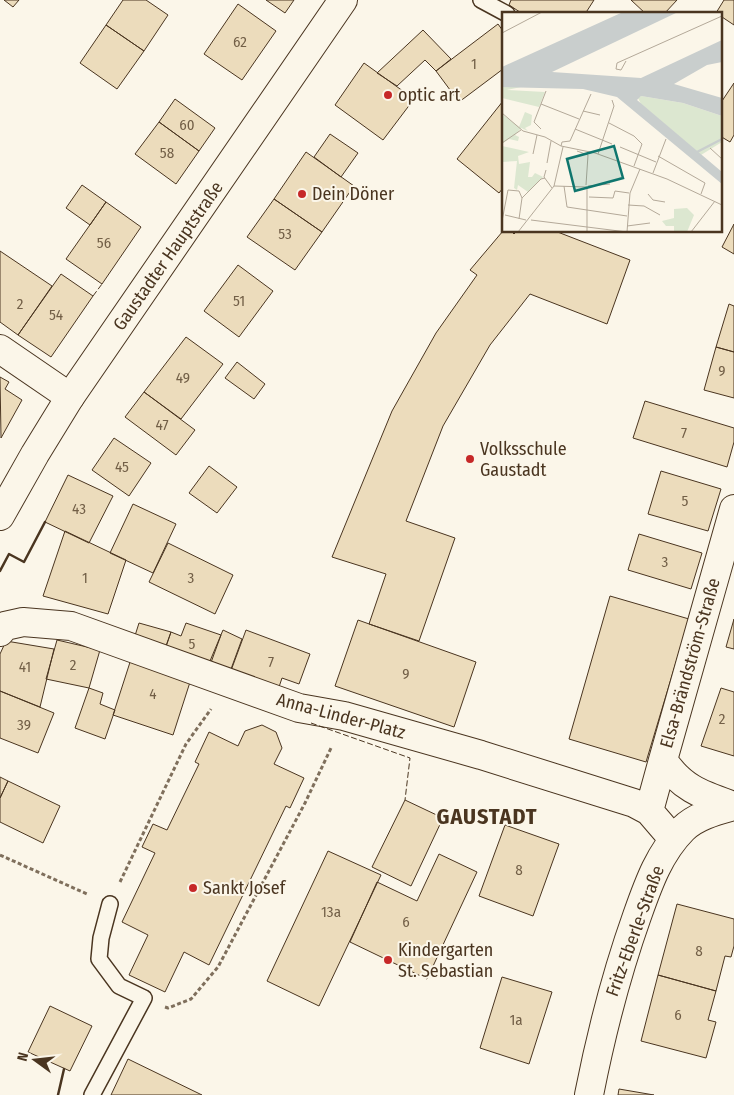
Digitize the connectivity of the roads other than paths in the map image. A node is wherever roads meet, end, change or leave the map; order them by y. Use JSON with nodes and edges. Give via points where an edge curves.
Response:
{"nodes":[{"id":1,"x":343,"y":0,"type":"edge"},
{"id":2,"x":480,"y":0,"type":"edge"},
{"id":3,"x":503,"y":12,"type":"edge"},
{"id":4,"x":0,"y":348,"type":"edge"},
{"id":5,"x":70,"y":397,"type":"junction"},
{"id":6,"x":734,"y":509,"type":"edge"},
{"id":7,"x":0,"y":516,"type":"edge"},
{"id":8,"x":0,"y":632,"type":"edge"},
{"id":9,"x":662,"y":760,"type":"junction"},
{"id":10,"x":734,"y":806,"type":"edge"},
{"id":11,"x":649,"y":811,"type":"junction"},
{"id":12,"x":673,"y":839,"type":"junction"},
{"id":13,"x":110,"y":904,"type":"road end"},
{"id":14,"x":92,"y":1095,"type":"edge"},
{"id":15,"x":589,"y":1095,"type":"edge"}],
"edges":[{"from":1,"to":5,"type":"street","name":"Gaustadter Hauptstraße"},
{"from":2,"to":3,"type":"lane"},
{"from":4,"to":5,"type":"street"},
{"from":5,"to":7,"type":"street","name":"Gaustadter Hauptstraße"},
{"from":6,"to":9,"type":"street","name":"Elsa-Brändström-Straße"},
{"from":8,"to":11,"type":"street","name":"Anna-Linder-Platz","via":[[5,626],[23,622],[70,626],[299,708],[344,716],[481,755],[634,803]]},
{"from":9,"to":10,"type":"street","name":"Elsa-Brändström-Straße","via":[[685,786]]},
{"from":9,"to":11,"type":"street","name":"Elsa-Brändström-Straße"},
{"from":10,"to":12,"type":"street","name":"Fritz-Eberle-Straße","via":[[700,818]]},
{"from":11,"to":12,"type":"street","name":"Anna-Linder-Platz"},
{"from":12,"to":15,"type":"street","name":"Fritz-Eberle-Straße","via":[[653,874],[622,963]]},
{"from":13,"to":14,"type":"lane","via":[[99,960],[119,986],[144,998]]}]}
